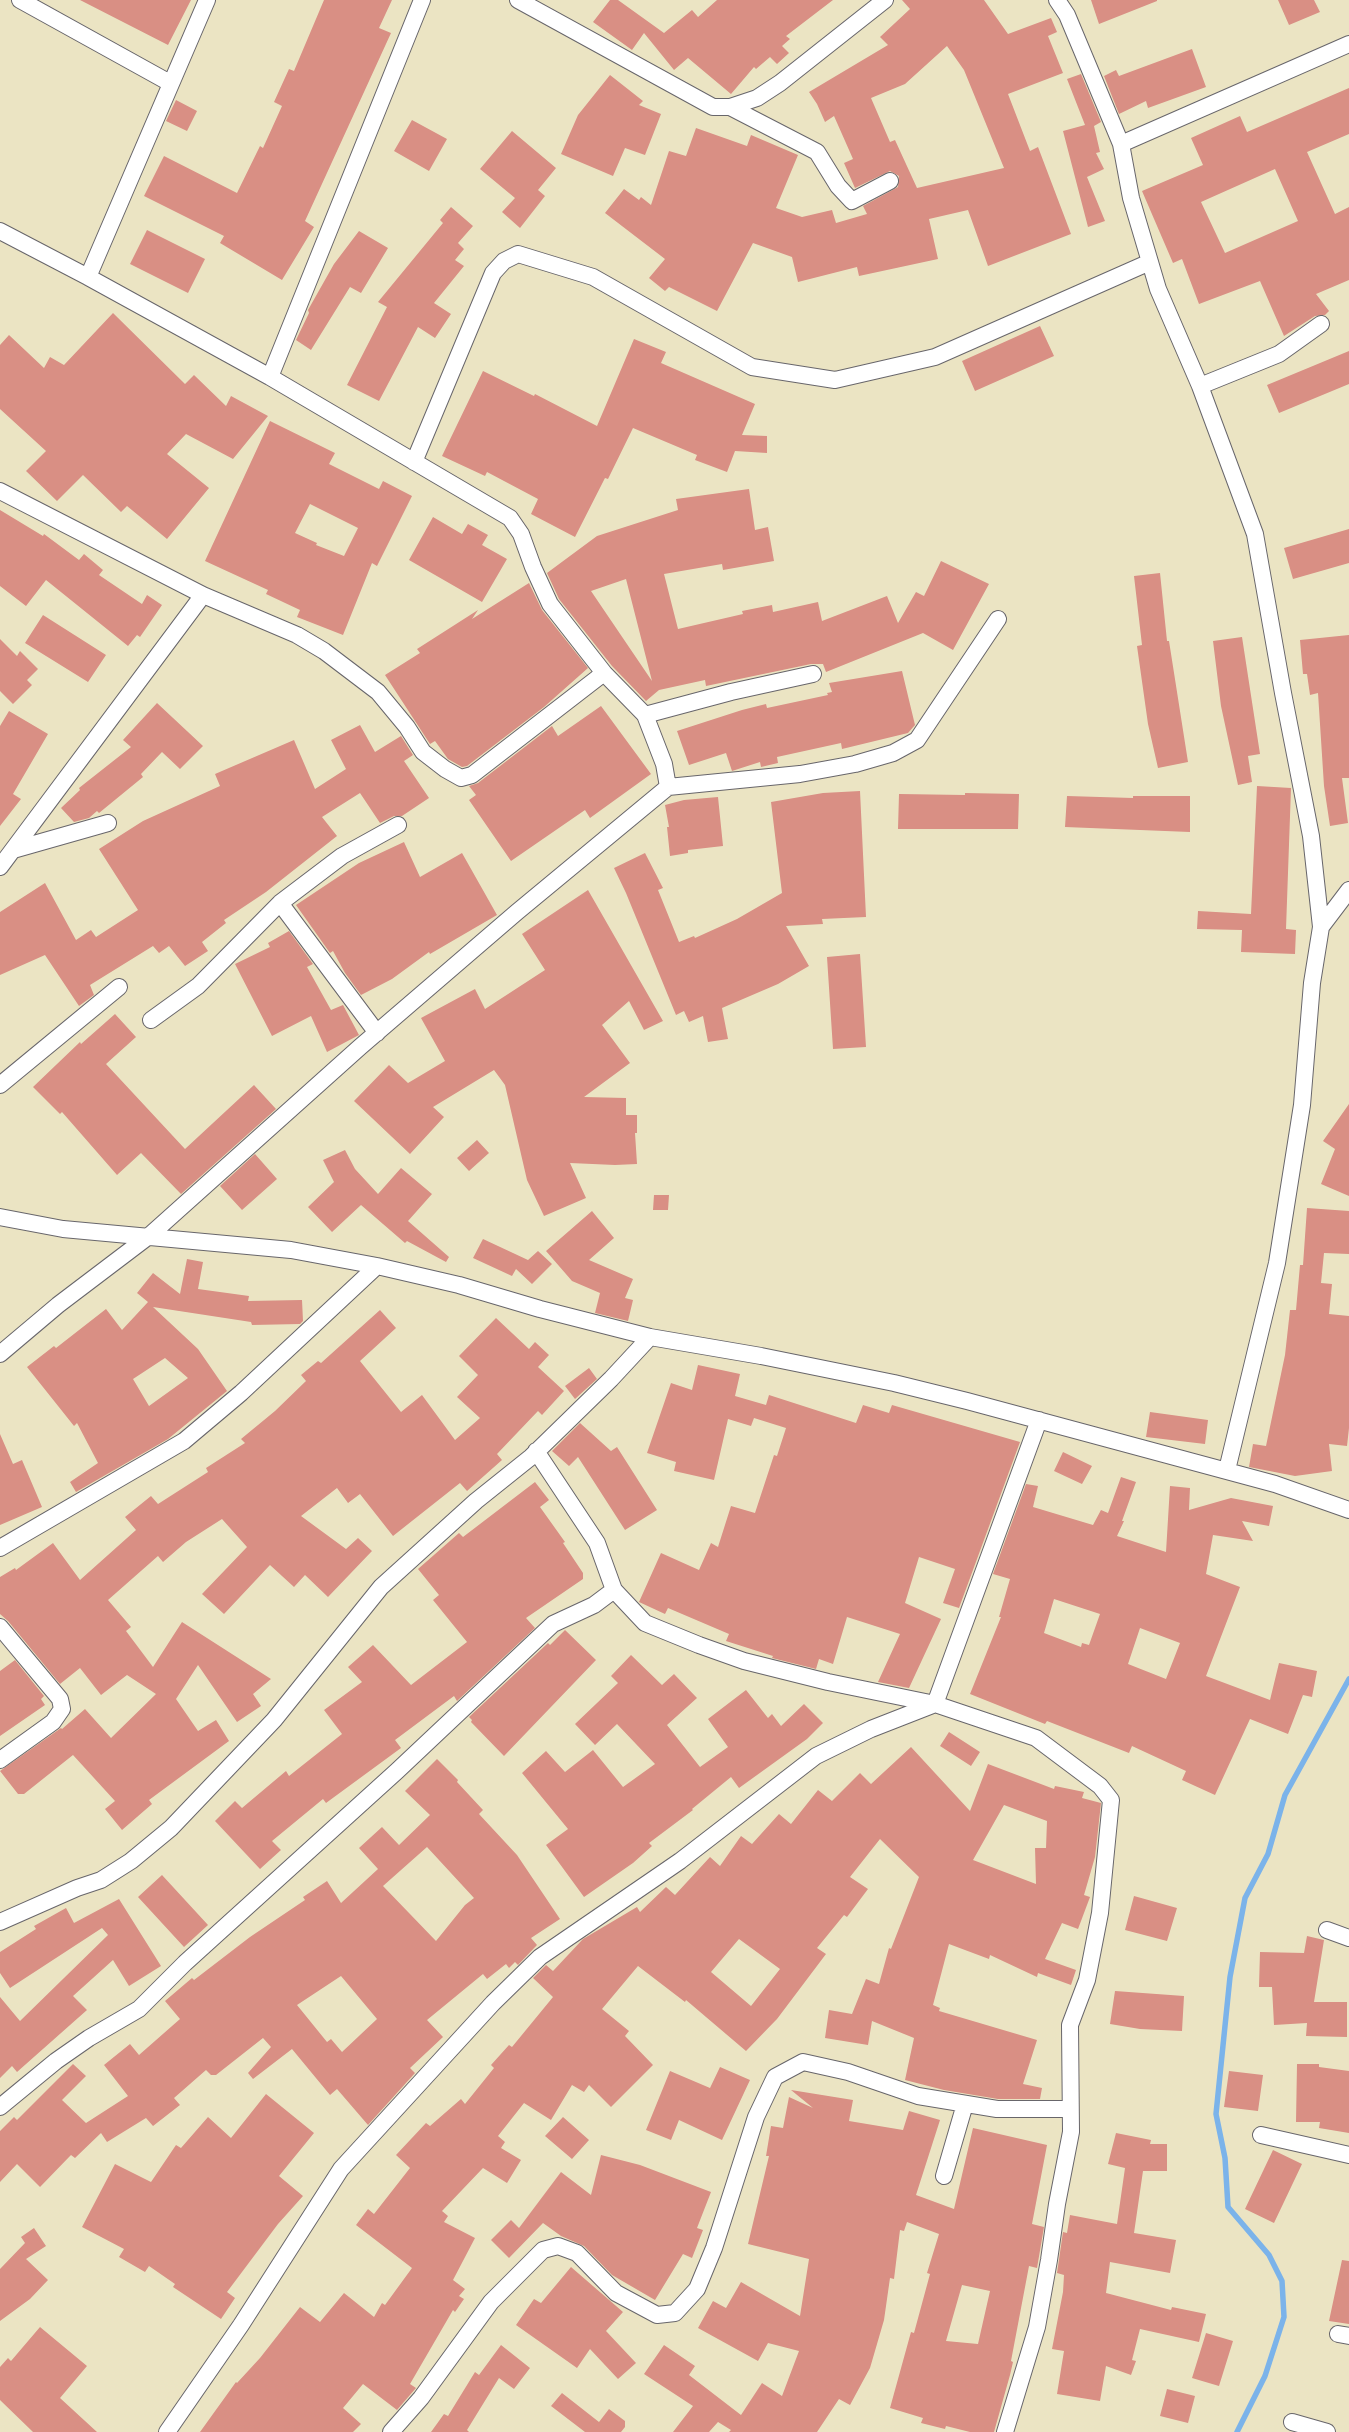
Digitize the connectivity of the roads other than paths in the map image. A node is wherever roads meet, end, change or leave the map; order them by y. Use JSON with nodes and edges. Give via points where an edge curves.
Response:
{"nodes":[{"id":1,"x":20,"y":0,"type":"edge"},
{"id":2,"x":208,"y":0,"type":"edge"},
{"id":3,"x":422,"y":0,"type":"edge"},
{"id":4,"x":518,"y":0,"type":"edge"},
{"id":5,"x":885,"y":0,"type":"edge"},
{"id":6,"x":1057,"y":0,"type":"edge"},
{"id":7,"x":1349,"y":44,"type":"edge"},
{"id":8,"x":170,"y":83,"type":"junction"},
{"id":9,"x":730,"y":107,"type":"junction"},
{"id":10,"x":1121,"y":144,"type":"junction"},
{"id":11,"x":890,"y":181,"type":"dead end"},
{"id":12,"x":0,"y":231,"type":"edge"},
{"id":13,"x":1150,"y":262,"type":"junction"},
{"id":14,"x":88,"y":277,"type":"junction"},
{"id":15,"x":1321,"y":324,"type":"dead end"},
{"id":16,"x":270,"y":377,"type":"junction"},
{"id":17,"x":1200,"y":386,"type":"junction"},
{"id":18,"x":414,"y":462,"type":"junction"},
{"id":19,"x":0,"y":491,"type":"edge"},
{"id":20,"x":203,"y":595,"type":"junction"},
{"id":21,"x":998,"y":618,"type":"dead end"},
{"id":22,"x":604,"y":672,"type":"junction"},
{"id":23,"x":812,"y":674,"type":"dead end"},
{"id":24,"x":645,"y":715,"type":"junction"},
{"id":25,"x":668,"y":787,"type":"junction"},
{"id":26,"x":108,"y":823,"type":"dead end"},
{"id":27,"x":398,"y":825,"type":"dead end"},
{"id":28,"x":13,"y":850,"type":"junction"},
{"id":29,"x":0,"y":867,"type":"edge"},
{"id":30,"x":1349,"y":890,"type":"edge"},
{"id":31,"x":280,"y":903,"type":"junction"},
{"id":32,"x":1321,"y":927,"type":"junction"},
{"id":33,"x":119,"y":988,"type":"dead end"},
{"id":34,"x":151,"y":1020,"type":"dead end"},
{"id":35,"x":376,"y":1033,"type":"junction"},
{"id":36,"x":0,"y":1085,"type":"edge"},
{"id":37,"x":0,"y":1217,"type":"edge"},
{"id":38,"x":149,"y":1236,"type":"junction"},
{"id":39,"x":378,"y":1266,"type":"junction"},
{"id":40,"x":650,"y":1337,"type":"junction"},
{"id":41,"x":0,"y":1354,"type":"edge"},
{"id":42,"x":1039,"y":1420,"type":"junction"},
{"id":43,"x":536,"y":1451,"type":"junction"},
{"id":44,"x":1227,"y":1470,"type":"junction"},
{"id":45,"x":1349,"y":1510,"type":"edge"},
{"id":46,"x":0,"y":1548,"type":"edge"},
{"id":47,"x":614,"y":1590,"type":"junction"},
{"id":48,"x":0,"y":1627,"type":"edge"},
{"id":49,"x":935,"y":1704,"type":"junction"},
{"id":50,"x":0,"y":1760,"type":"edge"},
{"id":51,"x":0,"y":1922,"type":"edge"},
{"id":52,"x":1327,"y":1930,"type":"dead end"},
{"id":53,"x":1349,"y":1938,"type":"edge"},
{"id":54,"x":965,"y":2104,"type":"junction"},
{"id":55,"x":0,"y":2107,"type":"edge"},
{"id":56,"x":1070,"y":2109,"type":"junction"},
{"id":57,"x":1261,"y":2135,"type":"dead end"},
{"id":58,"x":1349,"y":2155,"type":"edge"},
{"id":59,"x":944,"y":2176,"type":"dead end"},
{"id":60,"x":1292,"y":2422,"type":"dead end"},
{"id":61,"x":166,"y":2432,"type":"edge"},
{"id":62,"x":391,"y":2432,"type":"edge"},
{"id":63,"x":1005,"y":2432,"type":"edge"},
{"id":64,"x":1327,"y":2432,"type":"edge"}],
"edges":[{"from":1,"to":8,"type":"street"},
{"from":2,"to":8,"type":"street"},
{"from":3,"to":16,"type":"street"},
{"from":4,"to":9,"type":"street","via":[[713,107]]},
{"from":5,"to":9,"type":"street","via":[[780,83],[757,98]]},
{"from":6,"to":10,"type":"street","via":[[1067,15]]},
{"from":7,"to":10,"type":"street"},
{"from":8,"to":14,"type":"street"},
{"from":9,"to":11,"type":"street","via":[[817,152],[838,186],[852,201]]},
{"from":10,"to":13,"type":"street","via":[[1131,198]]},
{"from":12,"to":14,"type":"street"},
{"from":13,"to":17,"type":"street","via":[[1158,289]]},
{"from":13,"to":18,"type":"street","via":[[935,357],[835,380],[752,367],[592,277],[518,254],[504,261],[493,273]]},
{"from":14,"to":16,"type":"street"},
{"from":15,"to":17,"type":"street","via":[[1279,354]]},
{"from":16,"to":18,"type":"street"},
{"from":17,"to":32,"type":"street","via":[[1256,534],[1282,694],[1311,836]]},
{"from":18,"to":22,"type":"street","via":[[510,518],[521,534],[550,604]]},
{"from":19,"to":20,"type":"street"},
{"from":20,"to":22,"type":"street","via":[[297,635],[324,651],[378,692],[423,752],[461,778],[472,775]]},
{"from":20,"to":28,"type":"street"},
{"from":21,"to":25,"type":"street","via":[[917,740],[892,753],[800,774]]},
{"from":22,"to":24,"type":"street"},
{"from":23,"to":24,"type":"street"},
{"from":24,"to":25,"type":"street","via":[[664,764]]},
{"from":25,"to":35,"type":"street"},
{"from":26,"to":28,"type":"street"},
{"from":27,"to":31,"type":"street","via":[[342,856]]},
{"from":28,"to":29,"type":"street"},
{"from":30,"to":32,"type":"street"},
{"from":31,"to":34,"type":"street","via":[[198,986]]},
{"from":31,"to":35,"type":"street"},
{"from":32,"to":44,"type":"street","via":[[1312,983],[1302,1105],[1280,1245]]},
{"from":33,"to":36,"type":"street"},
{"from":35,"to":38,"type":"street"},
{"from":37,"to":38,"type":"street","via":[[63,1229]]},
{"from":38,"to":39,"type":"street","via":[[291,1250]]},
{"from":38,"to":41,"type":"street"},
{"from":39,"to":40,"type":"street"},
{"from":39,"to":46,"type":"street","via":[[241,1393],[184,1441]]},
{"from":40,"to":42,"type":"street","via":[[894,1383]]},
{"from":40,"to":43,"type":"street"},
{"from":42,"to":44,"type":"street"},
{"from":42,"to":49,"type":"street"},
{"from":43,"to":47,"type":"street","via":[[597,1543]]},
{"from":43,"to":51,"type":"street","via":[[382,1588],[274,1720],[171,1828],[131,1862],[101,1880]]},
{"from":44,"to":45,"type":"street"},
{"from":47,"to":49,"type":"street","via":[[645,1623],[744,1661]]},
{"from":47,"to":55,"type":"street","via":[[553,1624],[185,1963],[140,2009],[62,2056]]},
{"from":48,"to":50,"type":"street","via":[[60,1699],[62,1709],[53,1722]]},
{"from":49,"to":56,"type":"street","via":[[1036,1738],[1100,1786],[1111,1800],[1100,1913],[1086,1980],[1070,2025]]},
{"from":49,"to":61,"type":"street","via":[[816,1756],[680,1861],[534,1964],[493,2003],[340,2169],[241,2324]]},
{"from":52,"to":53,"type":"street"},
{"from":54,"to":56,"type":"street","via":[[996,2109]]},
{"from":54,"to":59,"type":"street"},
{"from":54,"to":62,"type":"street","via":[[918,2096],[848,2072],[803,2062],[775,2076],[756,2116],[714,2248],[697,2289],[676,2313],[658,2315],[616,2293],[577,2253],[558,2246],[543,2250],[492,2302],[422,2398]]},
{"from":56,"to":63,"type":"street","via":[[1071,2132],[1037,2327]]},
{"from":57,"to":58,"type":"street"},
{"from":60,"to":64,"type":"street"}]}
